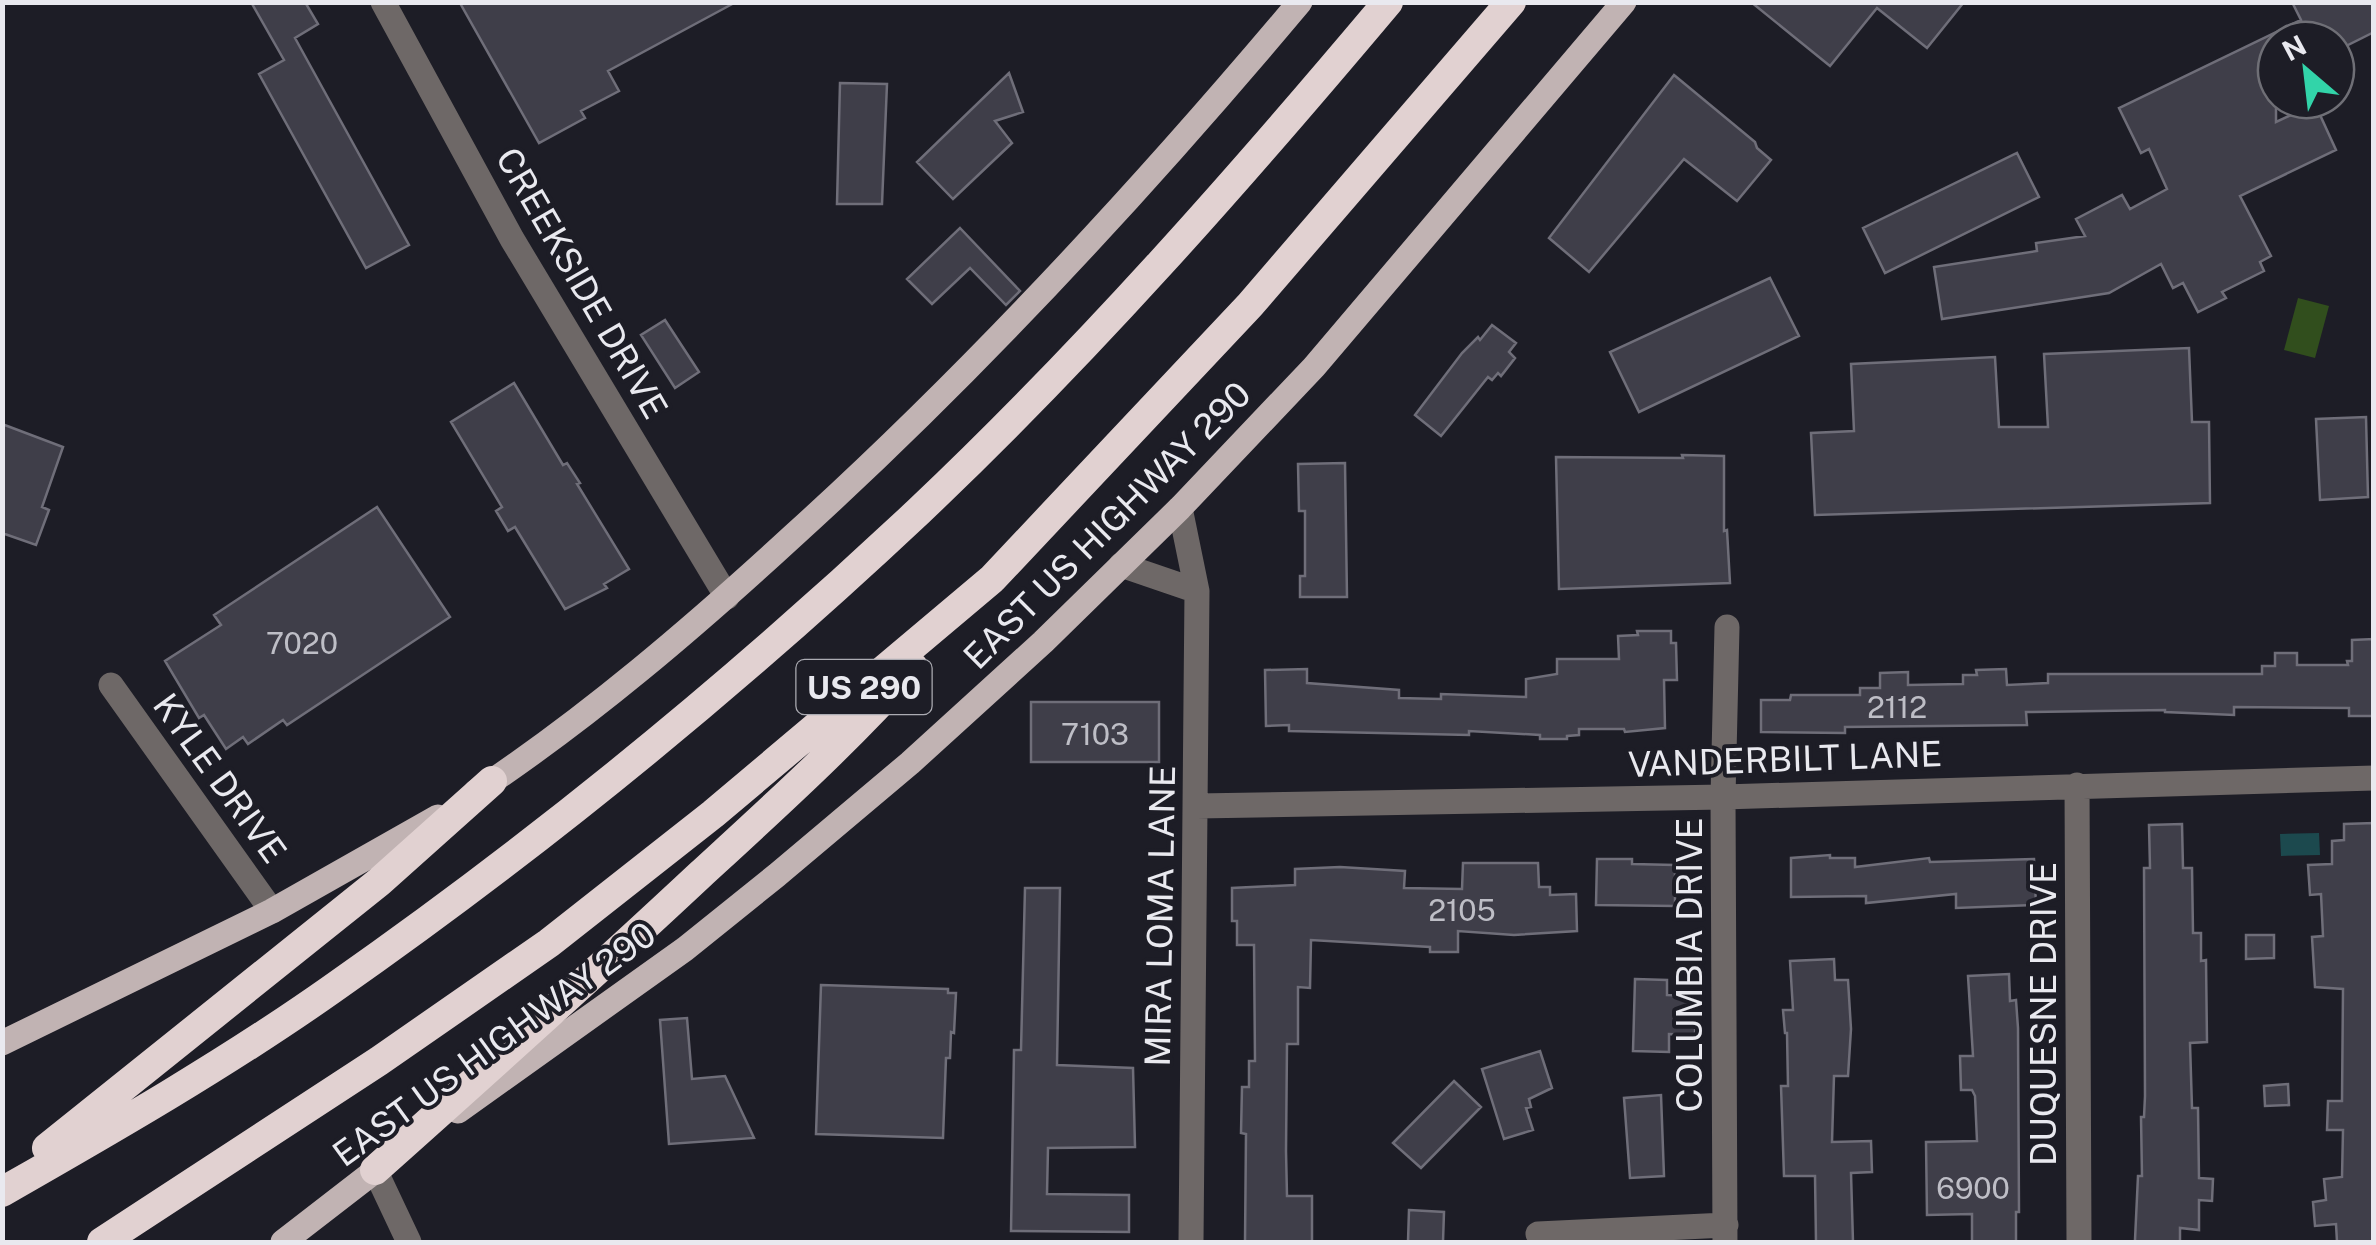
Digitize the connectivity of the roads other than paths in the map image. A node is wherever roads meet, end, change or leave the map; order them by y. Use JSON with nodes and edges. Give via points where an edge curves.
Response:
{"nodes":[{"id":1,"x":383,"y":2,"type":"edge"},
{"id":2,"x":1300,"y":2,"type":"edge"},
{"id":3,"x":1388,"y":2,"type":"edge"},
{"id":4,"x":1511,"y":2,"type":"edge"},
{"id":5,"x":1624,"y":2,"type":"edge"},
{"id":6,"x":1180,"y":508,"type":"junction"},
{"id":7,"x":1121,"y":565,"type":"junction"},
{"id":8,"x":992,"y":578,"type":"junction"},
{"id":9,"x":1197,"y":591,"type":"junction"},
{"id":10,"x":727,"y":596,"type":"junction"},
{"id":11,"x":1727,"y":628,"type":"dead end"},
{"id":12,"x":110,"y":686,"type":"dead end"},
{"id":13,"x":2374,"y":778,"type":"edge"},
{"id":14,"x":492,"y":781,"type":"junction"},
{"id":15,"x":2077,"y":785,"type":"junction"},
{"id":16,"x":1723,"y":797,"type":"junction"},
{"id":17,"x":1198,"y":806,"type":"junction"},
{"id":18,"x":272,"y":911,"type":"junction"},
{"id":19,"x":2,"y":1043,"type":"edge"},
{"id":20,"x":375,"y":1170,"type":"junction"},
{"id":21,"x":2,"y":1183,"type":"edge"},
{"id":22,"x":2,"y":1192,"type":"edge"},
{"id":23,"x":1538,"y":1234,"type":"dead end"},
{"id":24,"x":1726,"y":1234,"type":"edge"},
{"id":25,"x":102,"y":1242,"type":"edge"},
{"id":26,"x":283,"y":1242,"type":"edge"},
{"id":27,"x":409,"y":1242,"type":"edge"},
{"id":28,"x":1190,"y":1242,"type":"edge"},
{"id":29,"x":2079,"y":1242,"type":"edge"}],
"edges":[{"from":1,"to":10,"type":"street","name":"CREEKSIDE DRIVE","via":[[512,239]]},
{"from":2,"to":10,"type":"main road","via":[[1004,334]]},
{"from":3,"to":22,"type":"highway","number":"US 290","via":[[1052,377],[807,614],[493,870],[331,990],[142,1112]]},
{"from":4,"to":8,"type":"highway","number":"US 290","via":[[1250,305]]},
{"from":5,"to":6,"type":"main road","name":"EAST US HIGHWAY 290","via":[[1326,353]]},
{"from":6,"to":7,"type":"main road","name":"EAST US HIGHWAY 290"},
{"from":6,"to":9,"type":"street","name":"MIRA LOMA LANE"},
{"from":7,"to":9,"type":"street"},
{"from":7,"to":20,"type":"main road","name":"EAST US HIGHWAY 290","via":[[910,763],[777,875]]},
{"from":8,"to":20,"type":"highway","via":[[863,723]]},
{"from":8,"to":25,"type":"highway","number":"US 290","via":[[550,943]]},
{"from":9,"to":17,"type":"street","name":"MIRA LOMA LANE"},
{"from":10,"to":14,"type":"main road"},
{"from":11,"to":16,"type":"street","name":"COLUMBIA DRIVE"},
{"from":12,"to":18,"type":"street","name":"KYLE DRIVE"},
{"from":13,"to":15,"type":"street","name":"VANDERBILT LANE"},
{"from":14,"to":18,"type":"main road"},
{"from":14,"to":21,"type":"highway","via":[[379,882]]},
{"from":15,"to":16,"type":"street","name":"VANDERBILT LANE"},
{"from":15,"to":29,"type":"street","name":"DUQUESNE DRIVE"},
{"from":16,"to":17,"type":"street","name":"VANDERBILT LANE"},
{"from":16,"to":24,"type":"street","name":"COLUMBIA DRIVE"},
{"from":17,"to":28,"type":"street","name":"MIRA LOMA LANE"},
{"from":18,"to":19,"type":"main road"},
{"from":20,"to":26,"type":"main road","name":"EAST US HIGHWAY 290"},
{"from":20,"to":27,"type":"street"},
{"from":23,"to":24,"type":"street"}]}
